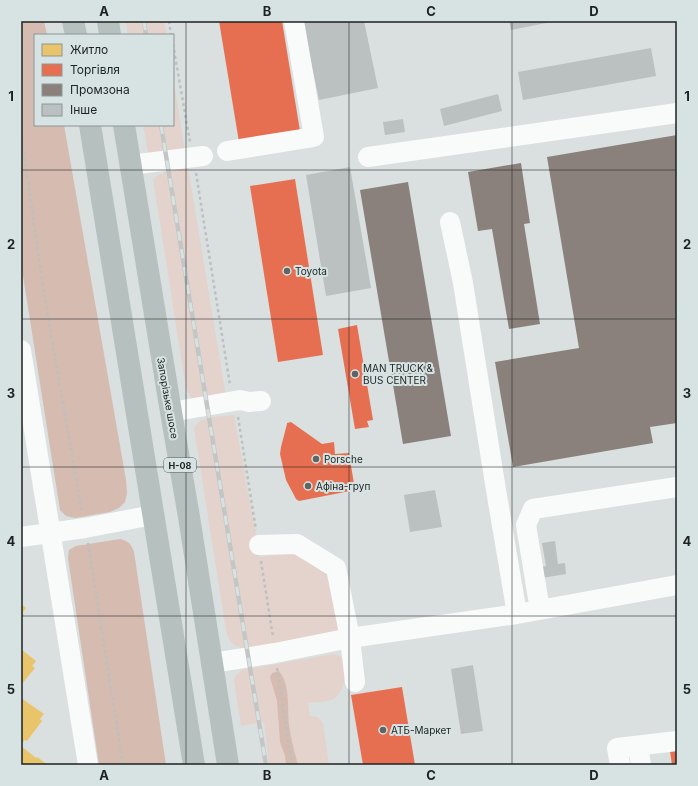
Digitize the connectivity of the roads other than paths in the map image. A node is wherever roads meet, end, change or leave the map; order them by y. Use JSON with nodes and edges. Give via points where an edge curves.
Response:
{"nodes":[{"id":1,"x":73,"y":21,"type":"edge"},
{"id":2,"x":108,"y":21,"type":"edge"},
{"id":3,"x":294,"y":21,"type":"edge"},
{"id":4,"x":76,"y":34,"type":"edge"},
{"id":5,"x":110,"y":34,"type":"edge"},
{"id":6,"x":677,"y":113,"type":"edge"},
{"id":7,"x":90,"y":126,"type":"edge"},
{"id":8,"x":124,"y":126,"type":"edge"},
{"id":9,"x":228,"y":151,"type":"dead end"},
{"id":10,"x":198,"y":156,"type":"road end"},
{"id":11,"x":368,"y":157,"type":"dead end"},
{"id":12,"x":130,"y":165,"type":"junction"},
{"id":13,"x":450,"y":222,"type":"dead end"},
{"id":14,"x":21,"y":350,"type":"edge"},
{"id":15,"x":261,"y":400,"type":"dead end"},
{"id":16,"x":26,"y":408,"type":"edge"},
{"id":17,"x":170,"y":412,"type":"junction"},
{"id":18,"x":677,"y":487,"type":"edge"},
{"id":19,"x":153,"y":515,"type":"junction"},
{"id":20,"x":51,"y":532,"type":"junction"},
{"id":21,"x":21,"y":537,"type":"edge"},
{"id":22,"x":259,"y":545,"type":"road end"},
{"id":23,"x":677,"y":585,"type":"edge"},
{"id":24,"x":540,"y":610,"type":"junction"},
{"id":25,"x":517,"y":614,"type":"junction"},
{"id":26,"x":350,"y":638,"type":"junction"},
{"id":27,"x":212,"y":663,"type":"junction"},
{"id":28,"x":355,"y":682,"type":"dead end"},
{"id":29,"x":677,"y":741,"type":"edge"},
{"id":30,"x":638,"y":746,"type":"junction"},
{"id":31,"x":88,"y":765,"type":"edge"},
{"id":32,"x":194,"y":765,"type":"edge"},
{"id":33,"x":228,"y":765,"type":"edge"},
{"id":34,"x":620,"y":765,"type":"edge"},
{"id":35,"x":641,"y":765,"type":"edge"}],
"edges":[{"from":1,"to":4,"type":"main road"},
{"from":2,"to":5,"type":"main road"},
{"from":3,"to":9,"type":"street","via":[[314,137]]},
{"from":6,"to":11,"type":"street"},
{"from":7,"to":19,"type":"main road"},
{"from":8,"to":12,"type":"main road","name":"Запорізьке шосе","number":"Н-08"},
{"from":10,"to":12,"type":"street"},
{"from":12,"to":17,"type":"main road","name":"Запорізьке шосе","number":"Н-08"},
{"from":13,"to":25,"type":"street","via":[[463,283]]},
{"from":14,"to":16,"type":"street"},
{"from":15,"to":17,"type":"street","via":[[240,400]]},
{"from":16,"to":20,"type":"street"},
{"from":17,"to":27,"type":"main road","name":"Запорізьке шосе","number":"Н-08"},
{"from":18,"to":24,"type":"street","via":[[533,509],[526,526]]},
{"from":19,"to":20,"type":"street"},
{"from":19,"to":32,"type":"main road"},
{"from":20,"to":21,"type":"street"},
{"from":20,"to":31,"type":"street"},
{"from":22,"to":26,"type":"street","via":[[297,544],[336,568]]},
{"from":23,"to":24,"type":"street"},
{"from":24,"to":25,"type":"street"},
{"from":25,"to":26,"type":"street"},
{"from":26,"to":27,"type":"street"},
{"from":26,"to":28,"type":"street"},
{"from":27,"to":33,"type":"main road","name":"Запорізьке шосе","number":"Н-08"},
{"from":29,"to":30,"type":"street"},
{"from":30,"to":34,"type":"street","via":[[617,748]]},
{"from":30,"to":35,"type":"street"}]}
